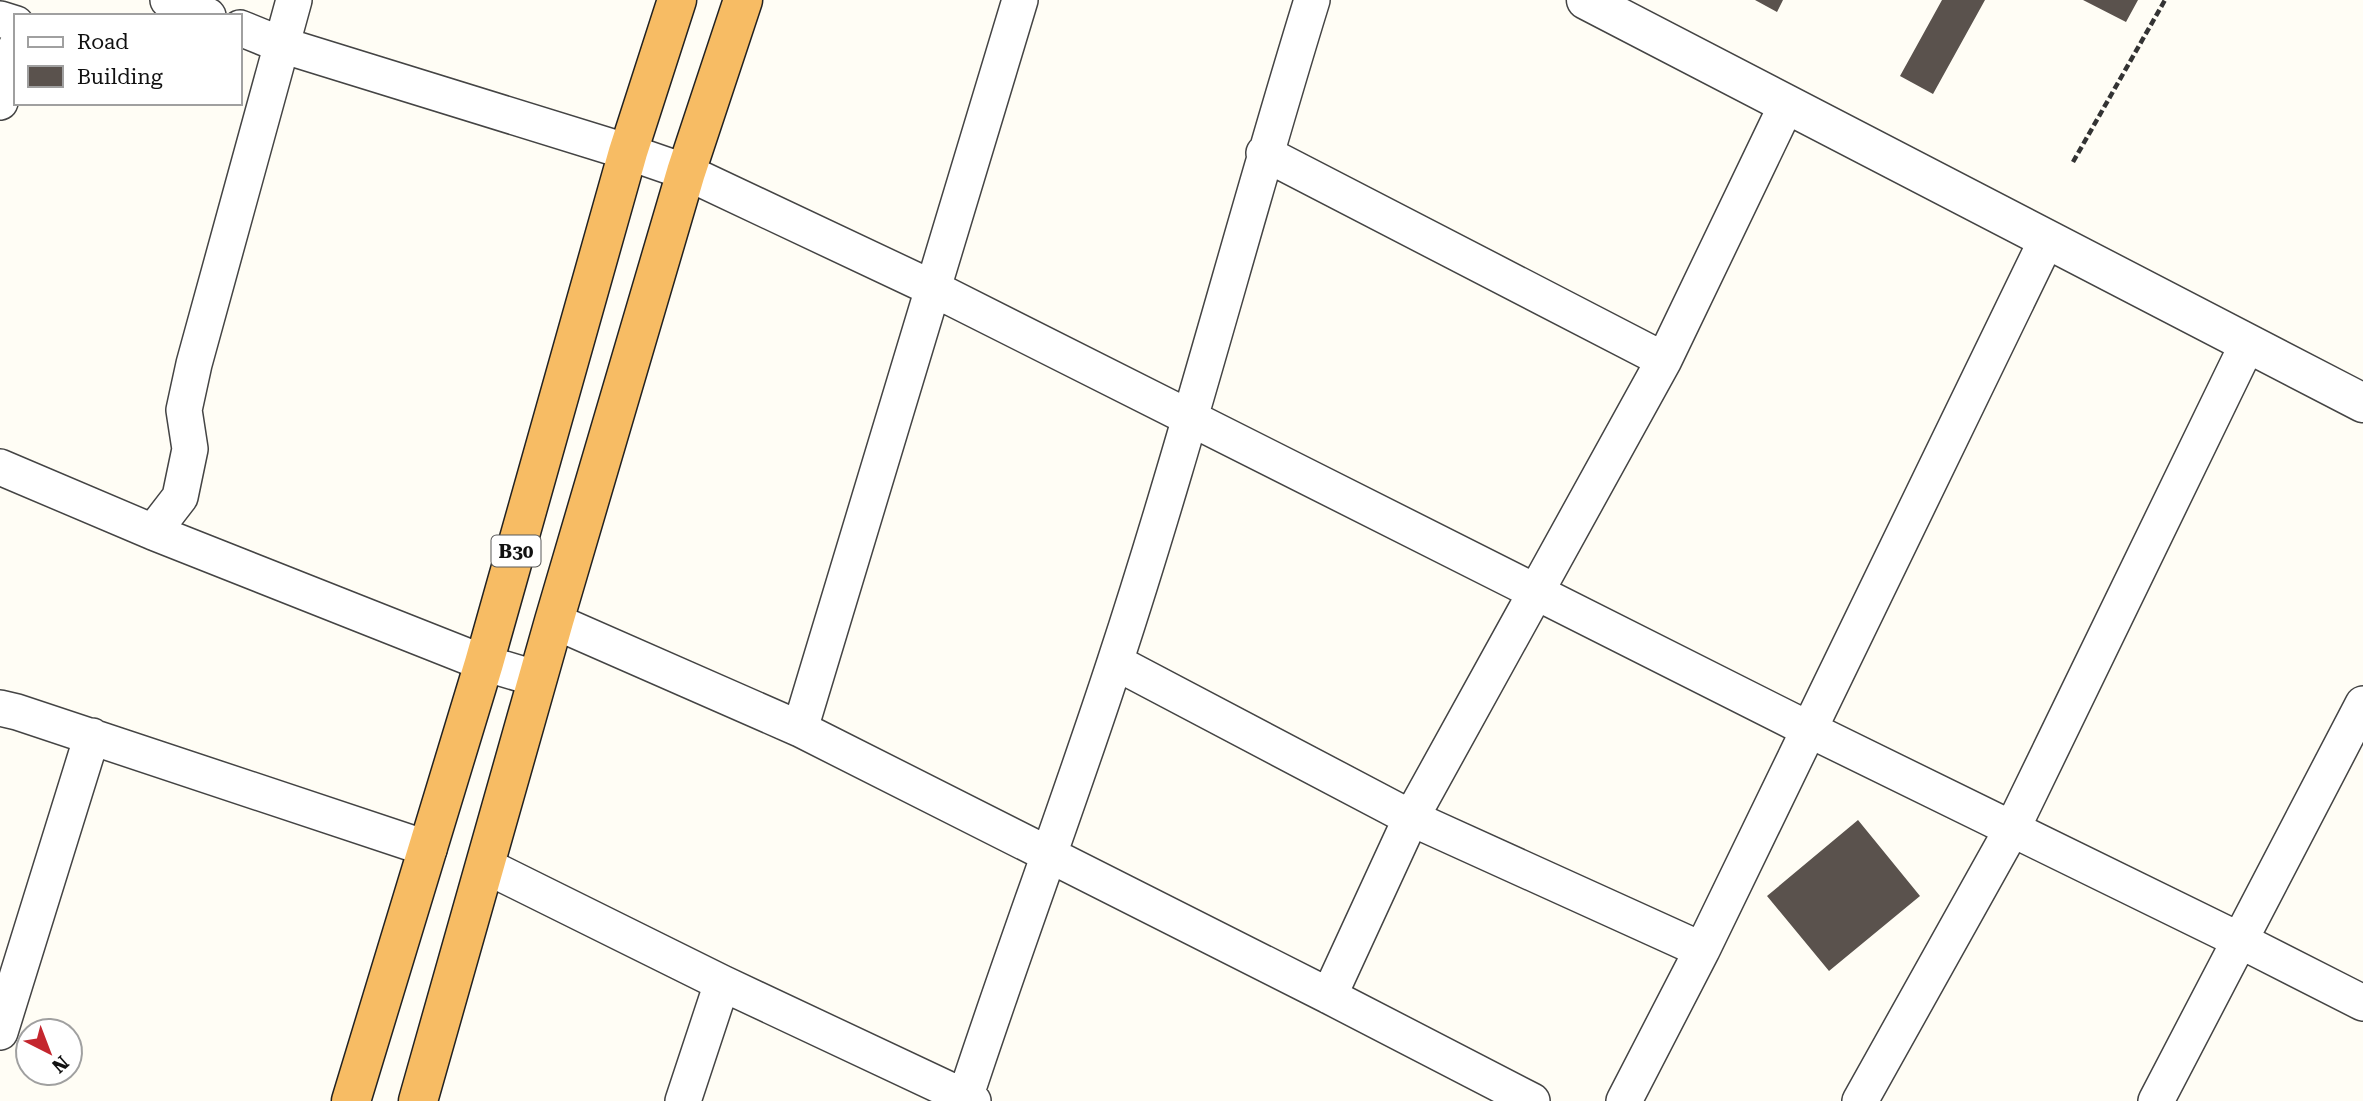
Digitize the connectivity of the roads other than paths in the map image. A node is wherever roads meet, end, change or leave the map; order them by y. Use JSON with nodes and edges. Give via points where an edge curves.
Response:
{"nodes":[{"id":1,"x":168,"y":0,"type":"edge"},
{"id":2,"x":294,"y":0,"type":"edge"},
{"id":3,"x":677,"y":0,"type":"edge"},
{"id":4,"x":743,"y":0,"type":"edge"},
{"id":5,"x":1020,"y":0,"type":"edge"},
{"id":6,"x":1312,"y":0,"type":"edge"},
{"id":7,"x":1586,"y":0,"type":"edge"},
{"id":8,"x":203,"y":14,"type":"edge"},
{"id":9,"x":242,"y":29,"type":"edge"},
{"id":10,"x":282,"y":45,"type":"junction"},
{"id":11,"x":14,"y":54,"type":"edge"},
{"id":12,"x":0,"y":102,"type":"edge"},
{"id":13,"x":1787,"y":104,"type":"junction"},
{"id":14,"x":628,"y":152,"type":"junction"},
{"id":15,"x":1265,"y":153,"type":"junction"},
{"id":16,"x":686,"y":172,"type":"junction"},
{"id":17,"x":2047,"y":239,"type":"junction"},
{"id":18,"x":932,"y":288,"type":"junction"},
{"id":19,"x":2248,"y":343,"type":"junction"},
{"id":20,"x":1664,"y":360,"type":"junction"},
{"id":21,"x":2363,"y":403,"type":"edge"},
{"id":22,"x":1190,"y":418,"type":"junction"},
{"id":23,"x":0,"y":467,"type":"edge"},
{"id":24,"x":153,"y":532,"type":"junction"},
{"id":25,"x":1534,"y":591,"type":"junction"},
{"id":26,"x":554,"y":621,"type":"junction"},
{"id":27,"x":1115,"y":662,"type":"junction"},
{"id":28,"x":484,"y":663,"type":"junction"},
{"id":29,"x":538,"y":679,"type":"junction"},
{"id":30,"x":2363,"y":704,"type":"edge"},
{"id":31,"x":0,"y":708,"type":"edge"},
{"id":32,"x":800,"y":729,"type":"junction"},
{"id":33,"x":1808,"y":729,"type":"junction"},
{"id":34,"x":92,"y":736,"type":"junction"},
{"id":35,"x":1411,"y":818,"type":"junction"},
{"id":36,"x":2012,"y":829,"type":"junction"},
{"id":37,"x":429,"y":849,"type":"junction"},
{"id":38,"x":1047,"y":856,"type":"junction"},
{"id":39,"x":486,"y":866,"type":"junction"},
{"id":40,"x":2241,"y":941,"type":"junction"},
{"id":41,"x":1702,"y":950,"type":"junction"},
{"id":42,"x":722,"y":984,"type":"junction"},
{"id":43,"x":1329,"y":996,"type":"junction"},
{"id":44,"x":2363,"y":1003,"type":"edge"},
{"id":45,"x":0,"y":1031,"type":"edge"},
{"id":46,"x":968,"y":1100,"type":"edge"},
{"id":47,"x":351,"y":1101,"type":"edge"},
{"id":48,"x":418,"y":1101,"type":"edge"},
{"id":49,"x":683,"y":1101,"type":"edge"},
{"id":50,"x":1532,"y":1101,"type":"edge"},
{"id":51,"x":1623,"y":1101,"type":"edge"},
{"id":52,"x":1860,"y":1101,"type":"edge"},
{"id":53,"x":2156,"y":1101,"type":"edge"}],
"edges":[{"from":1,"to":8,"type":"street"},
{"from":2,"to":10,"type":"street"},
{"from":3,"to":14,"type":"highway","number":"B30"},
{"from":4,"to":16,"type":"highway","number":"B30"},
{"from":5,"to":18,"type":"street"},
{"from":6,"to":15,"type":"street"},
{"from":7,"to":13,"type":"street"},
{"from":9,"to":10,"type":"street"},
{"from":10,"to":14,"type":"street"},
{"from":10,"to":24,"type":"street","via":[[184,410],[190,449],[180,497]]},
{"from":11,"to":12,"type":"street"},
{"from":13,"to":17,"type":"street"},
{"from":13,"to":20,"type":"street"},
{"from":14,"to":16,"type":"street"},
{"from":14,"to":28,"type":"highway","number":"B30"},
{"from":15,"to":20,"type":"street"},
{"from":15,"to":22,"type":"street"},
{"from":16,"to":18,"type":"street"},
{"from":16,"to":26,"type":"highway","number":"B30"},
{"from":17,"to":19,"type":"street"},
{"from":17,"to":33,"type":"street"},
{"from":18,"to":22,"type":"street"},
{"from":18,"to":32,"type":"street"},
{"from":19,"to":21,"type":"street"},
{"from":19,"to":36,"type":"street"},
{"from":20,"to":25,"type":"street"},
{"from":22,"to":25,"type":"street"},
{"from":22,"to":27,"type":"street"},
{"from":23,"to":24,"type":"street"},
{"from":24,"to":28,"type":"street"},
{"from":25,"to":33,"type":"street"},
{"from":25,"to":35,"type":"street"},
{"from":26,"to":29,"type":"highway","number":"B30"},
{"from":26,"to":32,"type":"street"},
{"from":27,"to":35,"type":"street"},
{"from":27,"to":38,"type":"street"},
{"from":28,"to":29,"type":"street"},
{"from":28,"to":37,"type":"highway","number":"B30"},
{"from":29,"to":39,"type":"highway","number":"B30"},
{"from":30,"to":40,"type":"street"},
{"from":31,"to":34,"type":"street"},
{"from":32,"to":38,"type":"street"},
{"from":33,"to":36,"type":"street"},
{"from":33,"to":41,"type":"street"},
{"from":34,"to":37,"type":"street"},
{"from":34,"to":45,"type":"street"},
{"from":35,"to":41,"type":"street"},
{"from":35,"to":43,"type":"street"},
{"from":36,"to":40,"type":"street"},
{"from":36,"to":52,"type":"street"},
{"from":37,"to":47,"type":"highway","number":"B30"},
{"from":38,"to":43,"type":"street"},
{"from":38,"to":46,"type":"street"},
{"from":39,"to":42,"type":"street"},
{"from":39,"to":48,"type":"highway","number":"B30"},
{"from":40,"to":44,"type":"street"},
{"from":40,"to":53,"type":"street"},
{"from":41,"to":51,"type":"street"},
{"from":42,"to":46,"type":"street"},
{"from":42,"to":49,"type":"street"},
{"from":43,"to":50,"type":"street"}]}
